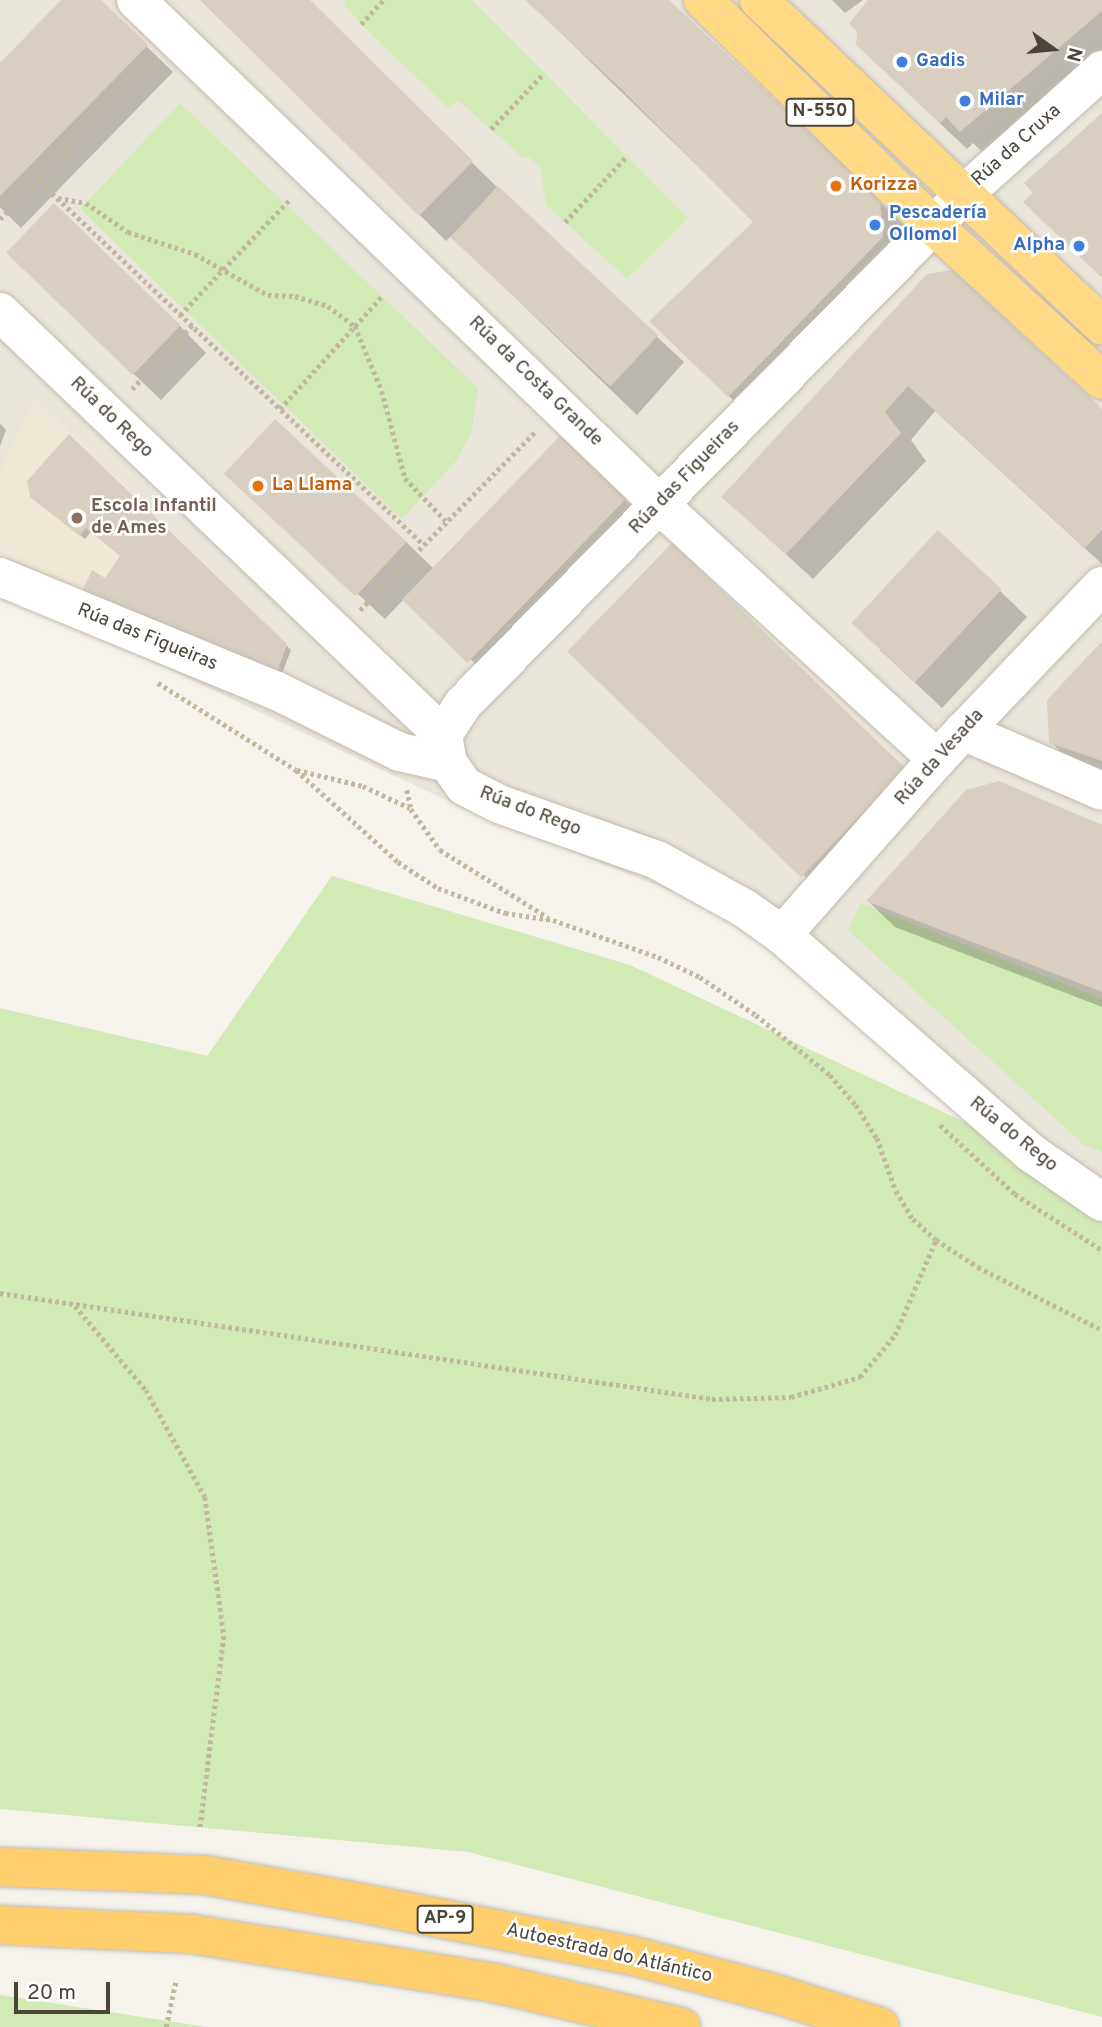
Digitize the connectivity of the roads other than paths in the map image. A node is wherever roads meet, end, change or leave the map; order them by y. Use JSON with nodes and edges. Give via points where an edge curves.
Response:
{"nodes":[{"id":1,"x":136,"y":0,"type":"edge"},
{"id":2,"x":703,"y":0,"type":"edge"},
{"id":3,"x":759,"y":0,"type":"edge"},
{"id":4,"x":1102,"y":70,"type":"edge"},
{"id":5,"x":964,"y":194,"type":"junction"},
{"id":6,"x":935,"y":227,"type":"junction"},
{"id":7,"x":0,"y":312,"type":"edge"},
{"id":8,"x":1102,"y":325,"type":"edge"},
{"id":9,"x":1102,"y":380,"type":"edge"},
{"id":10,"x":660,"y":504,"type":"junction"},
{"id":11,"x":0,"y":577,"type":"edge"},
{"id":12,"x":1102,"y":586,"type":"edge"},
{"id":13,"x":963,"y":731,"type":"junction"},
{"id":14,"x":445,"y":749,"type":"junction"},
{"id":15,"x":937,"y":760,"type":"junction"},
{"id":16,"x":1102,"y":791,"type":"edge"},
{"id":17,"x":782,"y":935,"type":"junction"},
{"id":18,"x":1102,"y":1202,"type":"edge"},
{"id":19,"x":0,"y":1867,"type":"edge"},
{"id":20,"x":0,"y":1925,"type":"edge"},
{"id":21,"x":681,"y":2027,"type":"edge"},
{"id":22,"x":880,"y":2027,"type":"edge"}],
"edges":[{"from":1,"to":10,"type":"street","name":"Rúa da Costa Grande"},
{"from":2,"to":6,"type":"highway","number":"N-550"},
{"from":3,"to":5,"type":"highway","number":"N-550"},
{"from":4,"to":5,"type":"street","name":"Rúa da Cruxa"},
{"from":5,"to":6,"type":"street","name":"Rúa da Cruxa"},
{"from":5,"to":8,"type":"highway","number":"N-550"},
{"from":6,"to":9,"type":"highway","number":"N-550"},
{"from":6,"to":10,"type":"street","name":"Rúa das Figueiras"},
{"from":7,"to":14,"type":"street","name":"Rúa do Rego","via":[[338,634]]},
{"from":10,"to":14,"type":"street","name":"Rúa das Figueiras","via":[[464,703]]},
{"from":10,"to":15,"type":"street","name":"Rúa da Costa Grande"},
{"from":11,"to":14,"type":"street","name":"Rúa das Figueiras","via":[[277,691],[400,752]]},
{"from":12,"to":13,"type":"street","name":"Rúa da Vesada"},
{"from":13,"to":15,"type":"street","name":"Rúa da Vesada"},
{"from":13,"to":16,"type":"street"},
{"from":14,"to":17,"type":"street","name":"Rúa do Rego","via":[[453,775],[478,795],[657,860],[744,908]]},
{"from":15,"to":17,"type":"street","name":"Rúa da Vesada"},
{"from":17,"to":18,"type":"street","name":"Rúa do Rego","via":[[1031,1153]]},
{"from":19,"to":22,"type":"highway","name":"Autoestrada do Atlántico","number":"AP-9","via":[[205,1875],[346,1900],[630,1955]]},
{"from":20,"to":21,"type":"highway","via":[[192,1934],[495,1983]]}]}
